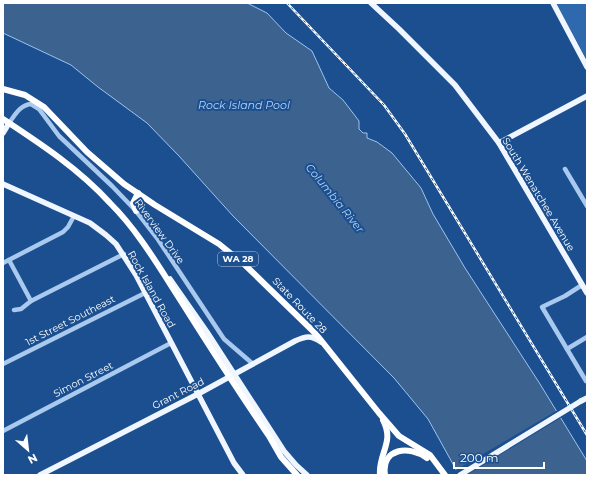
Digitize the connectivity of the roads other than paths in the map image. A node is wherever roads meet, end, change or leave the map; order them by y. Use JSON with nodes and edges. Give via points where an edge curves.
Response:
{"nodes":[{"id":1,"x":371,"y":3,"type":"edge"},
{"id":2,"x":553,"y":3,"type":"edge"},
{"id":3,"x":587,"y":67,"type":"edge"},
{"id":4,"x":3,"y":89,"type":"edge"},
{"id":5,"x":587,"y":96,"type":"edge"},
{"id":6,"x":31,"y":104,"type":"junction"},
{"id":7,"x":44,"y":106,"type":"junction"},
{"id":8,"x":3,"y":119,"type":"edge"},
{"id":9,"x":9,"y":123,"type":"junction"},
{"id":10,"x":3,"y":133,"type":"edge"},
{"id":11,"x":499,"y":143,"type":"junction"},
{"id":12,"x":565,"y":169,"type":"dead end"},
{"id":13,"x":3,"y":184,"type":"edge"},
{"id":14,"x":138,"y":193,"type":"junction"},
{"id":15,"x":134,"y":200,"type":"junction"},
{"id":16,"x":128,"y":202,"type":"junction"},
{"id":17,"x":587,"y":206,"type":"edge"},
{"id":18,"x":136,"y":211,"type":"junction"},
{"id":19,"x":74,"y":216,"type":"junction"},
{"id":20,"x":124,"y":254,"type":"junction"},
{"id":21,"x":9,"y":260,"type":"junction"},
{"id":22,"x":3,"y":263,"type":"edge"},
{"id":23,"x":585,"y":284,"type":"edge"},
{"id":24,"x":145,"y":292,"type":"junction"},
{"id":25,"x":587,"y":293,"type":"edge"},
{"id":26,"x":31,"y":300,"type":"junction"},
{"id":27,"x":14,"y":310,"type":"dead end"},
{"id":28,"x":587,"y":337,"type":"edge"},
{"id":29,"x":171,"y":343,"type":"junction"},
{"id":30,"x":324,"y":345,"type":"junction"},
{"id":31,"x":567,"y":349,"type":"junction"},
{"id":32,"x":3,"y":364,"type":"edge"},
{"id":33,"x":253,"y":364,"type":"junction"},
{"id":34,"x":232,"y":376,"type":"junction"},
{"id":35,"x":586,"y":381,"type":"dead end"},
{"id":36,"x":198,"y":394,"type":"junction"},
{"id":37,"x":585,"y":399,"type":"edge"},
{"id":38,"x":379,"y":413,"type":"junction"},
{"id":39,"x":3,"y":431,"type":"edge"},
{"id":40,"x":269,"y":436,"type":"junction"},
{"id":41,"x":239,"y":473,"type":"edge"},
{"id":42,"x":40,"y":475,"type":"edge"},
{"id":43,"x":297,"y":475,"type":"edge"},
{"id":44,"x":302,"y":475,"type":"edge"},
{"id":45,"x":307,"y":475,"type":"edge"},
{"id":46,"x":380,"y":475,"type":"edge"},
{"id":47,"x":385,"y":475,"type":"edge"},
{"id":48,"x":440,"y":475,"type":"edge"},
{"id":49,"x":445,"y":475,"type":"edge"},
{"id":50,"x":460,"y":475,"type":"edge"}],
"edges":[{"from":1,"to":11,"type":"main road","name":"South Wenatchee Avenue","via":[[455,85]]},
{"from":2,"to":3,"type":"main road"},
{"from":4,"to":7,"type":"highway","number":"WA 28","via":[[25,95]]},
{"from":5,"to":11,"type":"main road"},
{"from":6,"to":7,"type":"highway"},
{"from":6,"to":9,"type":"street","via":[[21,108]]},
{"from":6,"to":16,"type":"street","name":"Riverview Drive","via":[[39,109],[59,136]]},
{"from":7,"to":14,"type":"highway","name":"State Route 28","number":"WA 28","via":[[87,152]]},
{"from":8,"to":9,"type":"highway"},
{"from":9,"to":10,"type":"main road"},
{"from":9,"to":34,"type":"highway","via":[[44,146],[91,184],[123,216],[148,249]]},
{"from":11,"to":23,"type":"main road","name":"South Wenatchee Avenue"},
{"from":12,"to":17,"type":"street"},
{"from":13,"to":19,"type":"main road","name":"Rock Island Road"},
{"from":14,"to":15,"type":"highway"},
{"from":14,"to":30,"type":"highway","name":"State Route 28","number":"WA 28","via":[[219,244],[245,265],[316,334]]},
{"from":15,"to":16,"type":"highway"},
{"from":15,"to":18,"type":"highway"},
{"from":16,"to":18,"type":"street","name":"Riverview Drive"},
{"from":18,"to":33,"type":"street","name":"Riverview Drive","via":[[158,239],[224,339]]},
{"from":19,"to":20,"type":"main road","name":"Rock Island Road","via":[[106,234]]},
{"from":19,"to":21,"type":"street","via":[[63,232]]},
{"from":20,"to":24,"type":"main road","name":"Rock Island Road"},
{"from":20,"to":26,"type":"street"},
{"from":21,"to":22,"type":"street"},
{"from":21,"to":26,"type":"street"},
{"from":23,"to":25,"type":"main road","name":"South Wenatchee Avenue"},
{"from":23,"to":31,"type":"street","via":[[542,307]]},
{"from":24,"to":29,"type":"main road","name":"Rock Island Road"},
{"from":24,"to":32,"type":"street","name":"1st Street Southeast"},
{"from":26,"to":27,"type":"street","via":[[21,309]]},
{"from":28,"to":31,"type":"street"},
{"from":29,"to":36,"type":"main road","name":"Rock Island Road"},
{"from":29,"to":39,"type":"street","name":"Simon Street"},
{"from":30,"to":33,"type":"main road","name":"Grant Road","via":[[314,337],[304,337]]},
{"from":30,"to":38,"type":"highway","name":"State Route 28","number":"WA 28"},
{"from":31,"to":35,"type":"street"},
{"from":33,"to":34,"type":"main road","name":"Grant Road"},
{"from":34,"to":36,"type":"main road","name":"Grant Road"},
{"from":34,"to":40,"type":"highway"},
{"from":34,"to":45,"type":"main road","via":[[284,451]]},
{"from":36,"to":41,"type":"main road","name":"Rock Island Road"},
{"from":36,"to":42,"type":"main road","name":"Grant Road"},
{"from":37,"to":50,"type":"main road","bridge":true},
{"from":38,"to":46,"type":"highway","via":[[388,436],[380,464]]},
{"from":38,"to":49,"type":"highway","name":"State Route 28","number":"WA 28","via":[[399,436],[430,455]]},
{"from":40,"to":43,"type":"highway","via":[[281,457]]},
{"from":40,"to":44,"type":"main road"},
{"from":47,"to":48,"type":"highway","via":[[385,466],[389,458],[396,452],[405,450],[422,455],[435,466]]}]}
